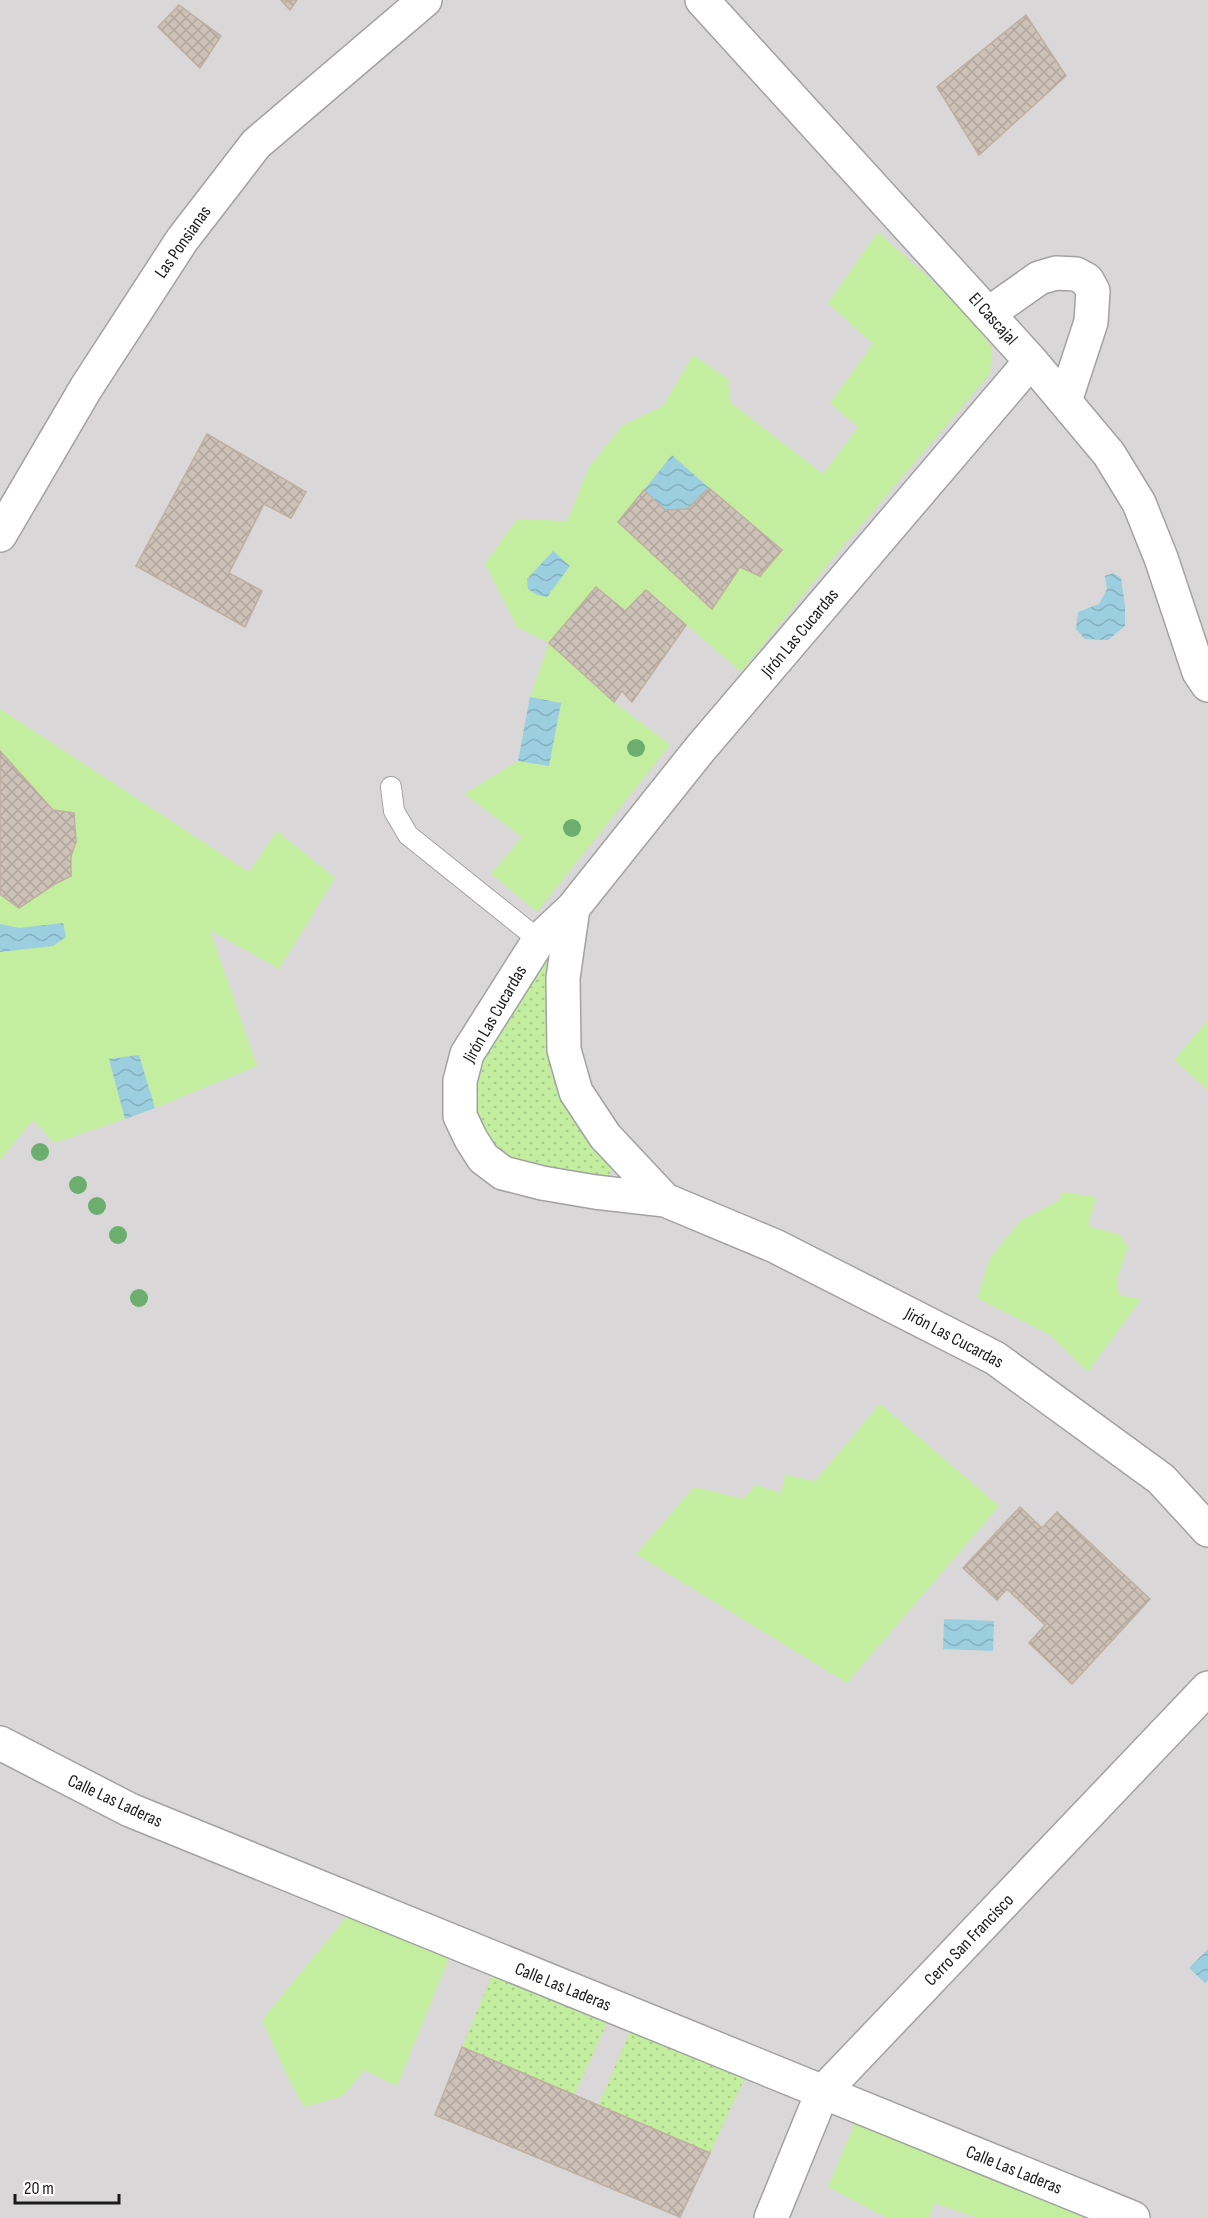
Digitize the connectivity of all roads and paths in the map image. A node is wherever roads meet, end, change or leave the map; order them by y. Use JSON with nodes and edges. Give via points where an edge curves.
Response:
{"nodes":[{"id":1,"x":425,"y":0,"type":"edge"},
{"id":2,"x":702,"y":0,"type":"edge"},
{"id":3,"x":988,"y":314,"type":"junction"},
{"id":4,"x":1031,"y":361,"type":"junction"},
{"id":5,"x":1065,"y":401,"type":"junction"},
{"id":6,"x":0,"y":534,"type":"edge"},
{"id":7,"x":1208,"y":685,"type":"edge"},
{"id":8,"x":391,"y":787,"type":"dead end"},
{"id":9,"x":573,"y":908,"type":"junction"},
{"id":10,"x":539,"y":940,"type":"junction"},
{"id":11,"x":618,"y":1150,"type":"junction"},
{"id":12,"x":595,"y":1192,"type":"junction"},
{"id":13,"x":664,"y":1200,"type":"junction"},
{"id":14,"x":1208,"y":1530,"type":"edge"},
{"id":15,"x":1208,"y":1688,"type":"edge"},
{"id":16,"x":2,"y":1749,"type":"edge"},
{"id":17,"x":822,"y":2093,"type":"junction"},
{"id":18,"x":771,"y":2218,"type":"edge"},
{"id":19,"x":1133,"y":2218,"type":"edge"}],
"edges":[{"from":1,"to":6,"type":"street","name":"Las Ponsianas","via":[[256,144],[182,240],[86,388]]},
{"from":2,"to":3,"type":"street","name":"El Cascajal"},
{"from":3,"to":4,"type":"street","name":"El Cascajal"},
{"from":3,"to":5,"type":"street","via":[[1040,278],[1056,273],[1076,274],[1087,280],[1093,291],[1091,322]]},
{"from":4,"to":5,"type":"street","name":"El Cascajal"},
{"from":4,"to":9,"type":"street","name":"Jirón Las Cucardas","via":[[700,749]]},
{"from":5,"to":7,"type":"street","name":"El Cascajal","via":[[1109,454],[1139,503],[1199,672]]},
{"from":8,"to":10,"type":"lane","via":[[394,811],[408,835]]},
{"from":9,"to":10,"type":"street","name":"Jirón Las Cucardas"},
{"from":9,"to":11,"type":"street","name":"Jirón Las Cucardas","via":[[563,978],[564,1050],[576,1092]]},
{"from":10,"to":12,"type":"street","name":"Jirón Las Cucardas","via":[[467,1054],[460,1081],[460,1116],[483,1158],[503,1173]]},
{"from":11,"to":12,"type":"street","via":[[613,1168]]},
{"from":11,"to":13,"type":"street","name":"Jirón Las Cucardas"},
{"from":12,"to":13,"type":"street","name":"Jirón Las Cucardas"},
{"from":13,"to":14,"type":"street","name":"Jirón Las Cucardas","via":[[775,1246],[995,1358],[1161,1479]]},
{"from":15,"to":17,"type":"street","name":"Cerro San Francisco"},
{"from":16,"to":17,"type":"street","name":"Calle Las Laderas","via":[[130,1810]]},
{"from":17,"to":18,"type":"street","name":"Cerro San Francisco"},
{"from":17,"to":19,"type":"street","name":"Calle Las Laderas"}]}
